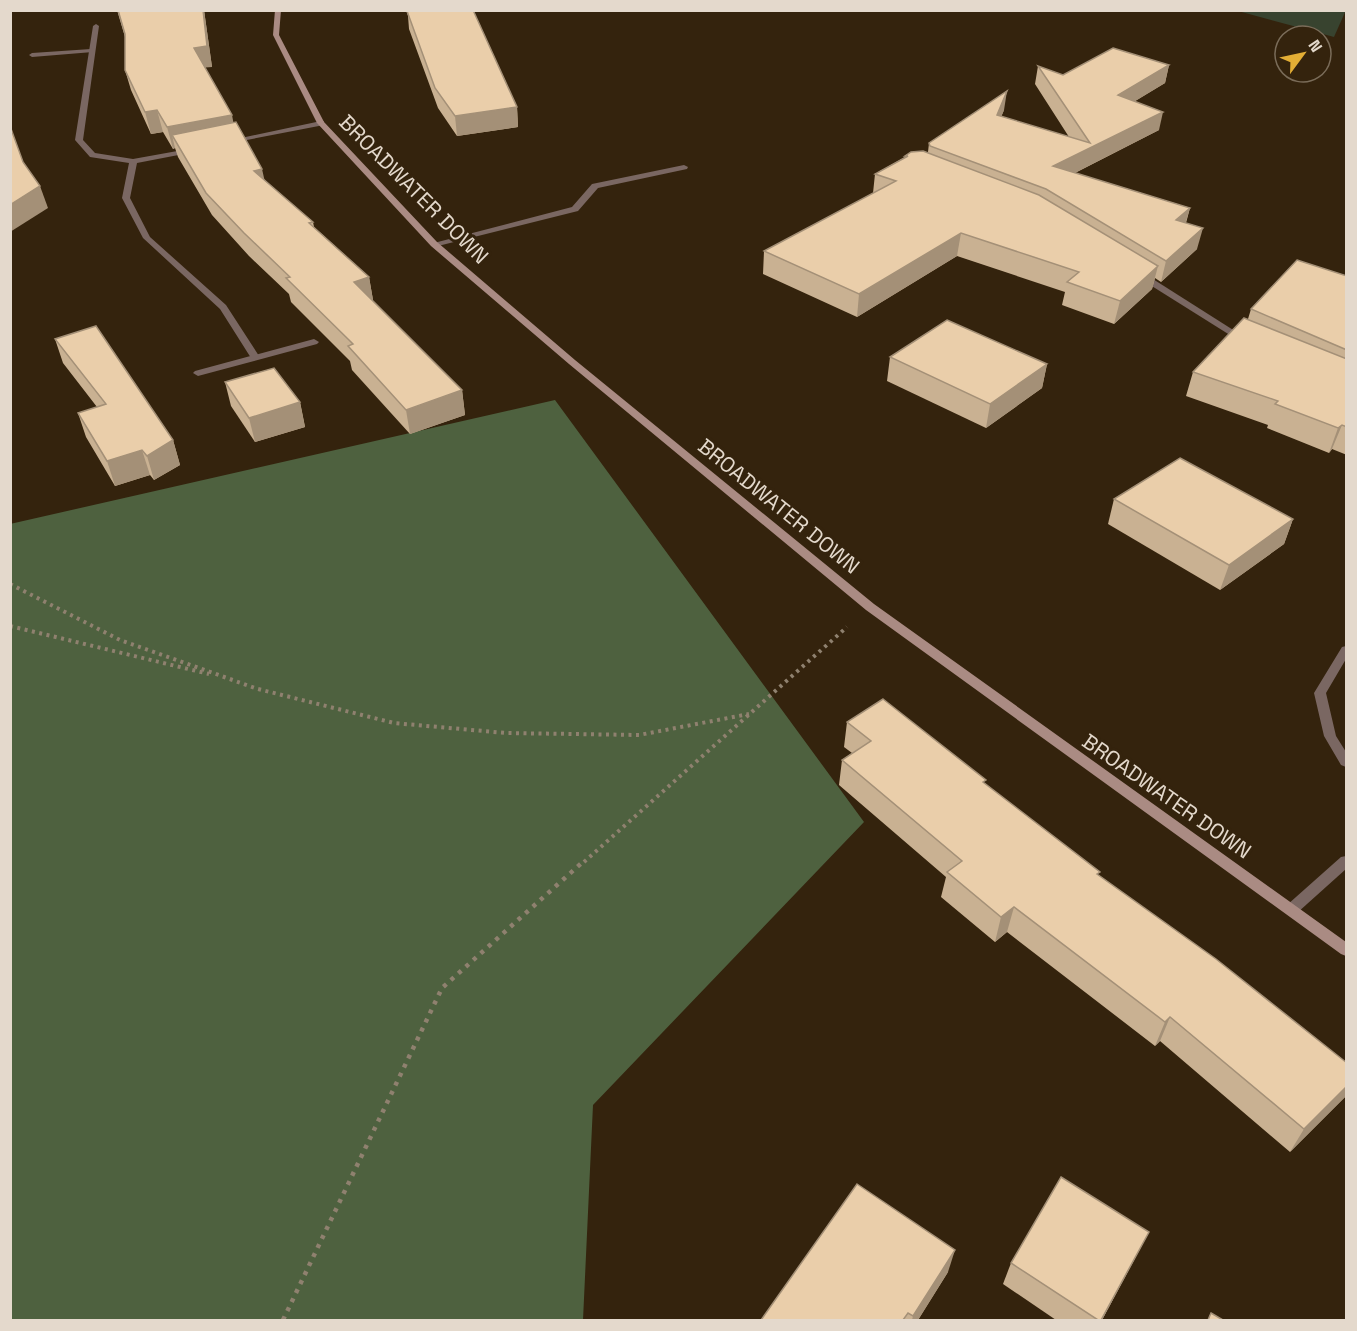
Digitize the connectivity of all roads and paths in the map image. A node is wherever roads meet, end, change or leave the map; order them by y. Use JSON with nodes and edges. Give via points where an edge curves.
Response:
{"nodes":[{"id":1,"x":278,"y":10,"type":"edge"},
{"id":2,"x":96,"y":26,"type":"dead end"},
{"id":3,"x":92,"y":51,"type":"junction"},
{"id":4,"x":32,"y":55,"type":"dead end"},
{"id":5,"x":321,"y":123,"type":"junction"},
{"id":6,"x":222,"y":143,"type":"edge"},
{"id":7,"x":199,"y":148,"type":"edge"},
{"id":8,"x":133,"y":161,"type":"junction"},
{"id":9,"x":684,"y":167,"type":"dead end"},
{"id":10,"x":434,"y":243,"type":"junction"},
{"id":11,"x":1129,"y":268,"type":"edge"},
{"id":12,"x":314,"y":342,"type":"dead end"},
{"id":13,"x":1248,"y":342,"type":"edge"},
{"id":14,"x":254,"y":356,"type":"junction"},
{"id":15,"x":198,"y":373,"type":"dead end"},
{"id":16,"x":10,"y":584,"type":"edge"},
{"id":17,"x":870,"y":607,"type":"junction"},
{"id":18,"x":10,"y":626,"type":"edge"},
{"id":19,"x":1347,"y":650,"type":"edge"},
{"id":20,"x":216,"y":675,"type":"dead end"},
{"id":21,"x":750,"y":714,"type":"junction"},
{"id":22,"x":1347,"y":762,"type":"edge"},
{"id":23,"x":1347,"y":861,"type":"edge"},
{"id":24,"x":1292,"y":909,"type":"junction"},
{"id":25,"x":1347,"y":950,"type":"edge"},
{"id":26,"x":283,"y":1320,"type":"edge"}],
"edges":[{"from":1,"to":5,"type":"street","name":"BROADWATER DOWN","via":[[276,35]]},
{"from":2,"to":3,"type":"street"},
{"from":3,"to":4,"type":"street"},
{"from":3,"to":8,"type":"street","via":[[79,140],[93,155]]},
{"from":5,"to":6,"type":"street"},
{"from":5,"to":10,"type":"street","name":"BROADWATER DOWN"},
{"from":7,"to":8,"type":"street"},
{"from":8,"to":14,"type":"street","via":[[126,198],[147,238],[223,307]]},
{"from":9,"to":10,"type":"street","via":[[595,186],[574,209]]},
{"from":10,"to":17,"type":"street","name":"BROADWATER DOWN"},
{"from":11,"to":13,"type":"street"},
{"from":12,"to":14,"type":"street"},
{"from":14,"to":15,"type":"street"},
{"from":16,"to":21,"type":"path","via":[[120,640],[258,689],[394,723],[506,733],[639,735]]},
{"from":17,"to":21,"type":"path"},
{"from":17,"to":24,"type":"street","name":"BROADWATER DOWN"},
{"from":18,"to":20,"type":"path"},
{"from":19,"to":22,"type":"street","via":[[1320,693],[1330,736]]},
{"from":21,"to":26,"type":"path","via":[[442,988]]},
{"from":23,"to":24,"type":"street"},
{"from":24,"to":25,"type":"street","name":"BROADWATER DOWN"}]}
